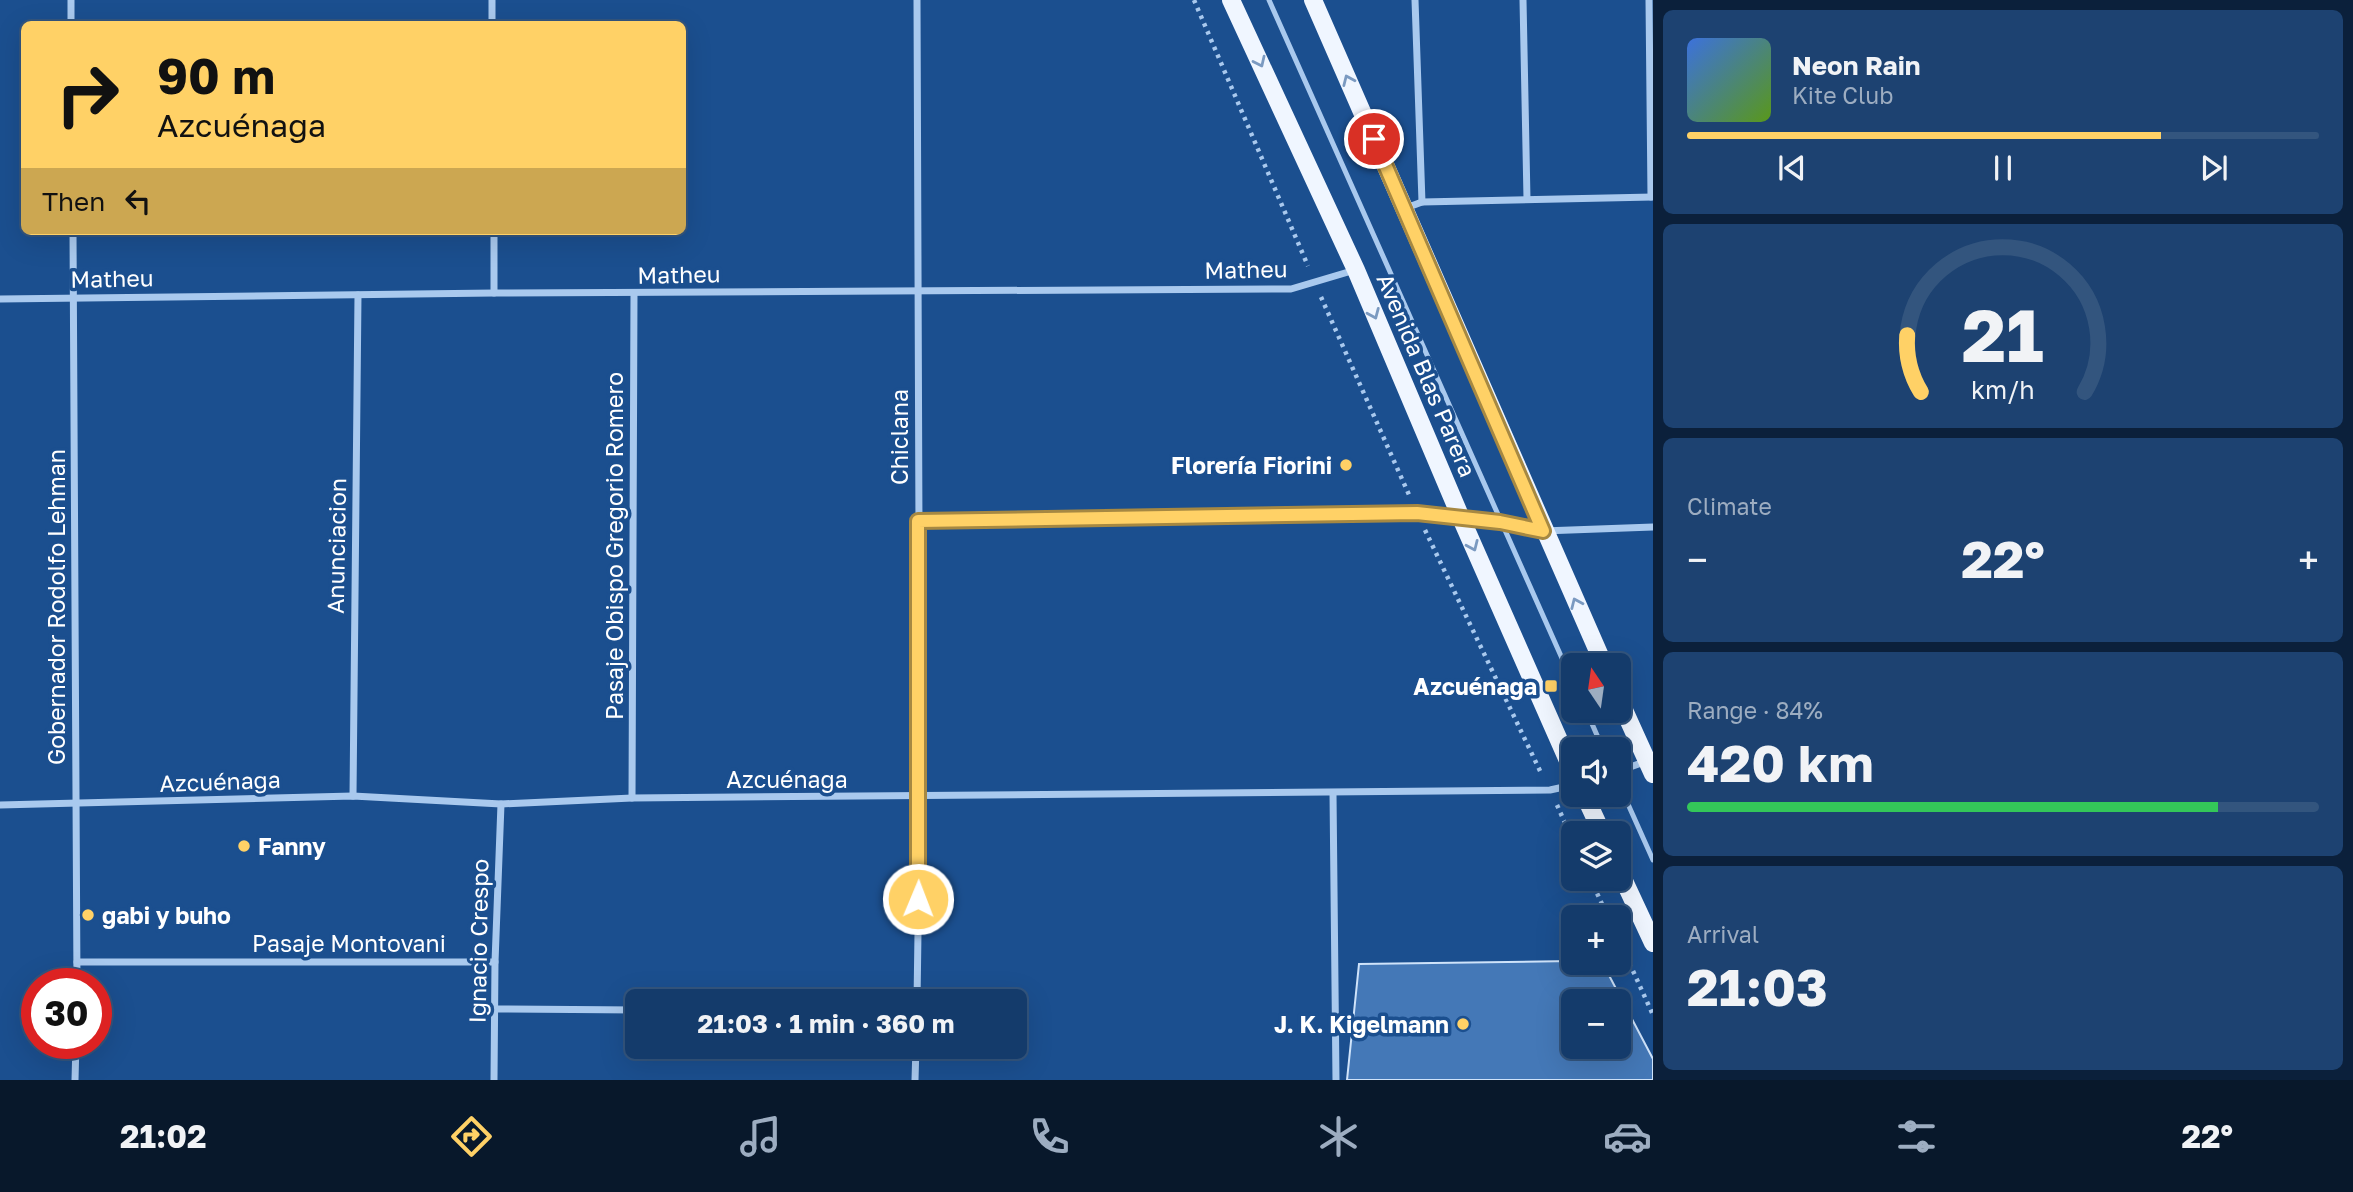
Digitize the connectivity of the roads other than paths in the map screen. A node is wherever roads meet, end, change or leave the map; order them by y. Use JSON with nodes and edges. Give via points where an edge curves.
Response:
{"nodes":[{"id":1,"x":71,"y":0,"type":"edge"},
{"id":2,"x":492,"y":0,"type":"edge"},
{"id":3,"x":917,"y":0,"type":"edge"},
{"id":4,"x":1231,"y":0,"type":"edge"},
{"id":5,"x":1269,"y":0,"type":"edge"},
{"id":6,"x":1313,"y":0,"type":"edge"},
{"id":7,"x":1415,"y":0,"type":"edge"},
{"id":8,"x":1523,"y":0,"type":"edge"},
{"id":9,"x":1649,"y":0,"type":"edge"},
{"id":10,"x":71,"y":21,"type":"edge"},
{"id":11,"x":492,"y":21,"type":"edge"},
{"id":12,"x":1652,"y":197,"type":"edge"},
{"id":13,"x":1527,"y":199,"type":"junction"},
{"id":14,"x":1413,"y":206,"type":"junction"},
{"id":15,"x":73,"y":235,"type":"edge"},
{"id":16,"x":494,"y":235,"type":"edge"},
{"id":17,"x":1356,"y":270,"type":"junction"},
{"id":18,"x":919,"y":290,"type":"junction"},
{"id":19,"x":495,"y":293,"type":"junction"},
{"id":20,"x":634,"y":293,"type":"junction"},
{"id":21,"x":358,"y":295,"type":"junction"},
{"id":22,"x":73,"y":297,"type":"junction"},
{"id":23,"x":0,"y":299,"type":"edge"},
{"id":24,"x":1461,"y":518,"type":"junction"},
{"id":25,"x":918,"y":521,"type":"junction"},
{"id":26,"x":1500,"y":522,"type":"junction"},
{"id":27,"x":1653,"y":527,"type":"edge"},
{"id":28,"x":1543,"y":531,"type":"junction"},
{"id":29,"x":1599,"y":653,"type":"edge"},
{"id":30,"x":1561,"y":657,"type":"edge"},
{"id":31,"x":1630,"y":723,"type":"edge"},
{"id":32,"x":1561,"y":745,"type":"edge"},
{"id":33,"x":1650,"y":768,"type":"edge"},
{"id":34,"x":1631,"y":770,"type":"edge"},
{"id":35,"x":1561,"y":788,"type":"edge"},
{"id":36,"x":1333,"y":793,"type":"junction"},
{"id":37,"x":353,"y":796,"type":"junction"},
{"id":38,"x":920,"y":797,"type":"junction"},
{"id":39,"x":632,"y":798,"type":"junction"},
{"id":40,"x":501,"y":804,"type":"junction"},
{"id":41,"x":0,"y":805,"type":"edge"},
{"id":42,"x":76,"y":805,"type":"junction"},
{"id":43,"x":1629,"y":807,"type":"edge"},
{"id":44,"x":1653,"y":860,"type":"edge"},
{"id":45,"x":1629,"y":891,"type":"edge"},
{"id":46,"x":1653,"y":943,"type":"edge"},
{"id":47,"x":77,"y":962,"type":"junction"},
{"id":48,"x":495,"y":962,"type":"junction"},
{"id":49,"x":77,"y":968,"type":"edge"},
{"id":50,"x":916,"y":989,"type":"edge"},
{"id":51,"x":495,"y":1009,"type":"junction"},
{"id":52,"x":625,"y":1010,"type":"edge"},
{"id":53,"x":76,"y":1059,"type":"edge"},
{"id":54,"x":916,"y":1059,"type":"edge"},
{"id":55,"x":75,"y":1080,"type":"edge"},
{"id":56,"x":494,"y":1080,"type":"edge"},
{"id":57,"x":915,"y":1080,"type":"edge"},
{"id":58,"x":1336,"y":1080,"type":"edge"}],
"edges":[{"from":1,"to":10,"type":"street"},
{"from":2,"to":11,"type":"street"},
{"from":3,"to":18,"type":"street","name":"Chiclana"},
{"from":4,"to":17,"type":"main road","name":"Avenida Blas Parera","one_way":true},
{"from":5,"to":26,"type":"lane"},
{"from":14,"to":6,"type":"main road","name":"Avenida Blas Parera","one_way":true},
{"from":7,"to":14,"type":"street"},
{"from":8,"to":13,"type":"street"},
{"from":9,"to":12,"type":"street"},
{"from":12,"to":13,"type":"street"},
{"from":13,"to":14,"type":"street"},
{"from":14,"to":28,"type":"main road","name":"Avenida Blas Parera"},
{"from":15,"to":22,"type":"street","name":"Gobernador Rodolfo Lehman"},
{"from":16,"to":19,"type":"street"},
{"from":17,"to":18,"type":"street","name":"Matheu","via":[[1291,289]]},
{"from":17,"to":24,"type":"main road","name":"Avenida Blas Parera","one_way":true},
{"from":18,"to":20,"type":"street","name":"Matheu"},
{"from":18,"to":25,"type":"street","name":"Chiclana"},
{"from":19,"to":20,"type":"street","name":"Matheu"},
{"from":19,"to":21,"type":"street","name":"Matheu"},
{"from":20,"to":39,"type":"street","name":"Pasaje Obispo Gregorio Romero"},
{"from":21,"to":22,"type":"street","name":"Matheu"},
{"from":21,"to":37,"type":"street","name":"Anunciacion"},
{"from":22,"to":23,"type":"street","name":"Matheu"},
{"from":22,"to":42,"type":"street","name":"Gobernador Rodolfo Lehman"},
{"from":24,"to":25,"type":"street","via":[[1417,513]]},
{"from":24,"to":26,"type":"street"},
{"from":24,"to":32,"type":"main road","name":"Avenida Blas Parera","one_way":true},
{"from":25,"to":38,"type":"street","name":"Chiclana"},
{"from":26,"to":28,"type":"street"},
{"from":26,"to":30,"type":"lane"},
{"from":27,"to":28,"type":"street"},
{"from":29,"to":28,"type":"main road","name":"Avenida Blas Parera","one_way":true},
{"from":31,"to":33,"type":"main road"},
{"from":33,"to":34,"type":"street"},
{"from":35,"to":36,"type":"street","name":"Azcuénaga"},
{"from":36,"to":38,"type":"street","name":"Azcuénaga"},
{"from":36,"to":58,"type":"street"},
{"from":37,"to":40,"type":"street","name":"Azcuénaga"},
{"from":37,"to":42,"type":"street","name":"Azcuénaga"},
{"from":38,"to":39,"type":"street","name":"Azcuénaga"},
{"from":38,"to":50,"type":"street","name":"Chiclana"},
{"from":39,"to":40,"type":"street","name":"Azcuénaga"},
{"from":40,"to":48,"type":"street","name":"Ignacio Crespo"},
{"from":41,"to":42,"type":"street","name":"Azcuénaga"},
{"from":42,"to":47,"type":"street","name":"Gobernador Rodolfo Lehman"},
{"from":43,"to":44,"type":"lane"},
{"from":45,"to":46,"type":"main road"},
{"from":47,"to":48,"type":"street","name":"Pasaje Montovani"},
{"from":47,"to":49,"type":"street","name":"Gobernador Rodolfo Lehman"},
{"from":48,"to":51,"type":"street","name":"Ignacio Crespo"},
{"from":51,"to":52,"type":"street"},
{"from":51,"to":56,"type":"street","name":"Ignacio Crespo"},
{"from":53,"to":55,"type":"street"},
{"from":54,"to":57,"type":"street"}]}
